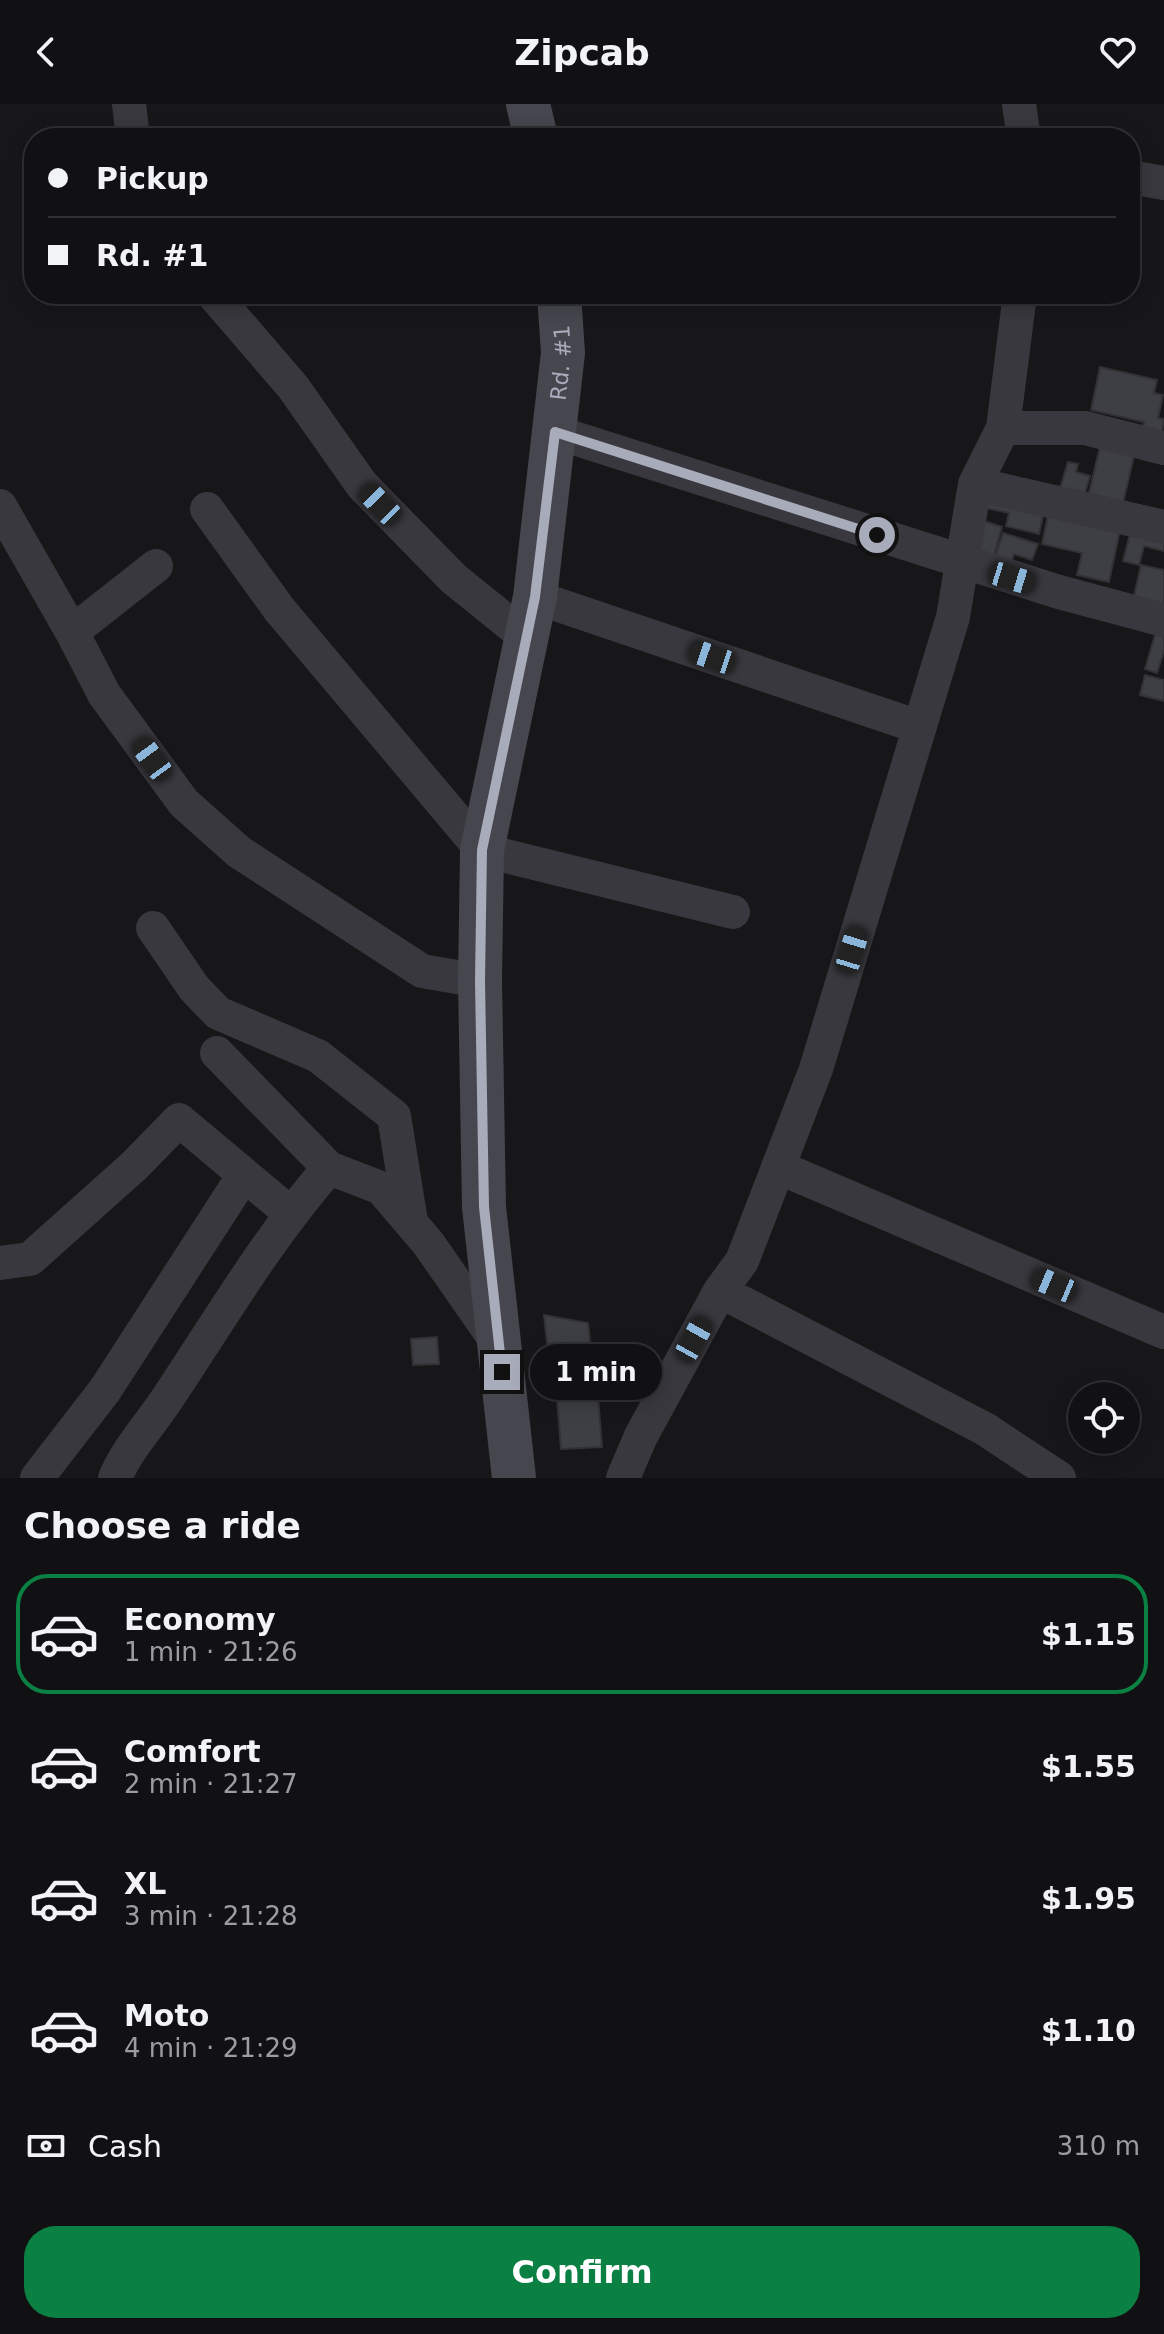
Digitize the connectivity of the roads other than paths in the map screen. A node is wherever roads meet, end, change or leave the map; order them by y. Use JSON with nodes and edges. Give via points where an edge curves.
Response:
{"nodes":[{"id":1,"x":129,"y":104,"type":"edge"},
{"id":2,"x":528,"y":104,"type":"edge"},
{"id":3,"x":1019,"y":104,"type":"edge"},
{"id":4,"x":132,"y":128,"type":"edge"},
{"id":5,"x":534,"y":128,"type":"edge"},
{"id":6,"x":1023,"y":128,"type":"edge"},
{"id":7,"x":1140,"y":179,"type":"edge"},
{"id":8,"x":1164,"y":183,"type":"edge"},
{"id":9,"x":222,"y":304,"type":"edge"},
{"id":10,"x":560,"y":304,"type":"edge"},
{"id":11,"x":1019,"y":304,"type":"edge"},
{"id":12,"x":1003,"y":428,"type":"junction"},
{"id":13,"x":555,"y":432,"type":"junction"},
{"id":14,"x":1164,"y":448,"type":"edge"},
{"id":15,"x":975,"y":484,"type":"junction"},
{"id":16,"x":0,"y":506,"type":"edge"},
{"id":17,"x":207,"y":509,"type":"dead end"},
{"id":18,"x":1164,"y":527,"type":"edge"},
{"id":19,"x":964,"y":563,"type":"junction"},
{"id":20,"x":156,"y":566,"type":"dead end"},
{"id":21,"x":530,"y":617,"type":"junction"},
{"id":22,"x":1164,"y":620,"type":"edge"},
{"id":23,"x":72,"y":632,"type":"junction"},
{"id":24,"x":919,"y":727,"type":"junction"},
{"id":25,"x":482,"y":850,"type":"junction"},
{"id":26,"x":733,"y":912,"type":"dead end"},
{"id":27,"x":153,"y":928,"type":"dead end"},
{"id":28,"x":480,"y":981,"type":"junction"},
{"id":29,"x":217,"y":1053,"type":"dead end"},
{"id":30,"x":778,"y":1167,"type":"junction"},
{"id":31,"x":329,"y":1168,"type":"junction"},
{"id":32,"x":244,"y":1175,"type":"junction"},
{"id":33,"x":290,"y":1213,"type":"junction"},
{"id":34,"x":411,"y":1222,"type":"junction"},
{"id":35,"x":0,"y":1263,"type":"edge"},
{"id":36,"x":720,"y":1291,"type":"junction"},
{"id":37,"x":1164,"y":1332,"type":"edge"},
{"id":38,"x":499,"y":1345,"type":"junction"},
{"id":39,"x":37,"y":1478,"type":"edge"},
{"id":40,"x":115,"y":1478,"type":"edge"},
{"id":41,"x":514,"y":1478,"type":"edge"},
{"id":42,"x":623,"y":1478,"type":"edge"},
{"id":43,"x":1059,"y":1478,"type":"edge"}],
"edges":[{"from":1,"to":4,"type":"street"},
{"from":2,"to":5,"type":"main road"},
{"from":3,"to":6,"type":"street"},
{"from":7,"to":8,"type":"street"},
{"from":9,"to":21,"type":"street","via":[[293,387],[362,485],[454,579]]},
{"from":10,"to":13,"type":"main road","name":"Rd. #1","via":[[563,353]]},
{"from":11,"to":12,"type":"street"},
{"from":12,"to":14,"type":"street","via":[[1085,428]]},
{"from":12,"to":15,"type":"street"},
{"from":13,"to":19,"type":"street"},
{"from":13,"to":21,"type":"main road","name":"Rd. #1"},
{"from":15,"to":18,"type":"street"},
{"from":15,"to":19,"type":"street"},
{"from":16,"to":23,"type":"street"},
{"from":17,"to":25,"type":"street","via":[[279,609]]},
{"from":19,"to":22,"type":"street"},
{"from":19,"to":24,"type":"street"},
{"from":20,"to":23,"type":"street"},
{"from":21,"to":24,"type":"street"},
{"from":21,"to":25,"type":"main road","name":"Rd. #1"},
{"from":23,"to":28,"type":"street","via":[[104,694],[184,803],[239,852],[422,971]]},
{"from":24,"to":30,"type":"street","via":[[816,1069]]},
{"from":25,"to":26,"type":"street"},
{"from":25,"to":28,"type":"main road","name":"Rd. #1"},
{"from":27,"to":34,"type":"street","via":[[218,1013],[318,1056],[394,1116]]},
{"from":28,"to":38,"type":"main road","name":"Rd. #1","via":[[484,1207]]},
{"from":29,"to":31,"type":"street"},
{"from":30,"to":36,"type":"street","via":[[742,1261]]},
{"from":30,"to":37,"type":"street"},
{"from":31,"to":33,"type":"street"},
{"from":31,"to":34,"type":"street","via":[[381,1188]]},
{"from":32,"to":33,"type":"street"},
{"from":32,"to":35,"type":"street","via":[[179,1120],[30,1259]]},
{"from":32,"to":39,"type":"street","via":[[105,1390]]},
{"from":33,"to":40,"type":"street","via":[[124,1457]]},
{"from":34,"to":38,"type":"street"},
{"from":36,"to":42,"type":"street"},
{"from":36,"to":43,"type":"street","via":[[985,1429]]},
{"from":38,"to":41,"type":"main road","name":"Rd. #1"}]}
